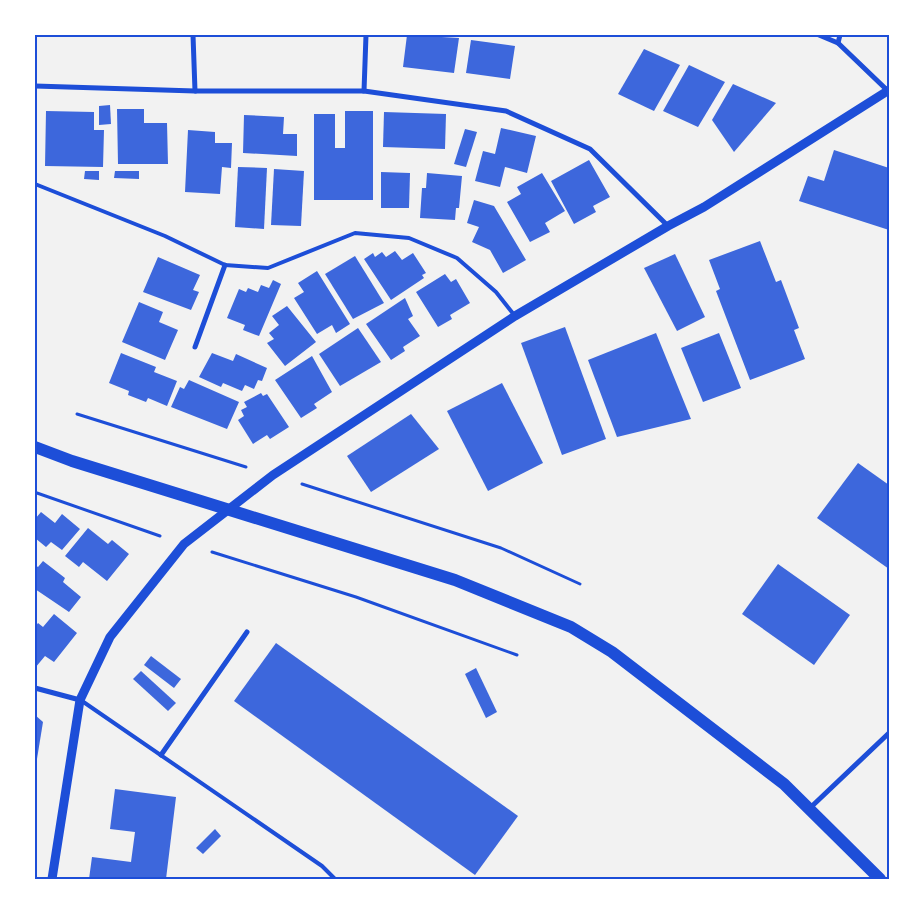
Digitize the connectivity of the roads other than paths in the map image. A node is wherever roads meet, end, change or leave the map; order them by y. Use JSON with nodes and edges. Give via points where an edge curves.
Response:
{"nodes":[{"id":1,"x":194,"y":35,"type":"edge"},
{"id":2,"x":366,"y":35,"type":"edge"},
{"id":3,"x":819,"y":35,"type":"edge"},
{"id":4,"x":840,"y":35,"type":"edge"},
{"id":5,"x":838,"y":43,"type":"junction"},
{"id":6,"x":35,"y":86,"type":"edge"},
{"id":7,"x":888,"y":90,"type":"edge"},
{"id":8,"x":195,"y":91,"type":"junction"},
{"id":9,"x":364,"y":91,"type":"junction"},
{"id":10,"x":35,"y":184,"type":"edge"},
{"id":11,"x":668,"y":226,"type":"junction"},
{"id":12,"x":225,"y":265,"type":"junction"},
{"id":13,"x":515,"y":316,"type":"junction"},
{"id":14,"x":195,"y":347,"type":"dead end"},
{"id":15,"x":35,"y":446,"type":"edge"},
{"id":16,"x":247,"y":632,"type":"dead end"},
{"id":17,"x":35,"y":688,"type":"edge"},
{"id":18,"x":80,"y":700,"type":"junction"},
{"id":19,"x":889,"y":732,"type":"edge"},
{"id":20,"x":161,"y":755,"type":"junction"},
{"id":21,"x":810,"y":808,"type":"junction"},
{"id":22,"x":52,"y":879,"type":"edge"},
{"id":23,"x":335,"y":879,"type":"edge"},
{"id":24,"x":880,"y":879,"type":"edge"}],
"edges":[{"from":1,"to":8,"type":"street"},
{"from":2,"to":9,"type":"street"},
{"from":3,"to":5,"type":"street"},
{"from":4,"to":5,"type":"street"},
{"from":5,"to":7,"type":"street"},
{"from":6,"to":8,"type":"street"},
{"from":7,"to":11,"type":"street","via":[[704,208]]},
{"from":8,"to":9,"type":"street"},
{"from":9,"to":11,"type":"street","via":[[506,111],[590,149]]},
{"from":10,"to":12,"type":"lane","via":[[165,236]]},
{"from":11,"to":13,"type":"street"},
{"from":12,"to":13,"type":"lane","via":[[268,268],[355,233],[409,238],[457,258],[496,292]]},
{"from":12,"to":14,"type":"street"},
{"from":13,"to":18,"type":"street","via":[[273,475],[184,544],[110,636]]},
{"from":15,"to":21,"type":"main road","via":[[455,580],[571,628],[612,652],[784,784]]},
{"from":16,"to":20,"type":"street"},
{"from":17,"to":18,"type":"street"},
{"from":18,"to":20,"type":"lane"},
{"from":18,"to":22,"type":"street"},
{"from":19,"to":21,"type":"street"},
{"from":20,"to":23,"type":"lane","via":[[322,866]]},
{"from":21,"to":24,"type":"main road"}]}
